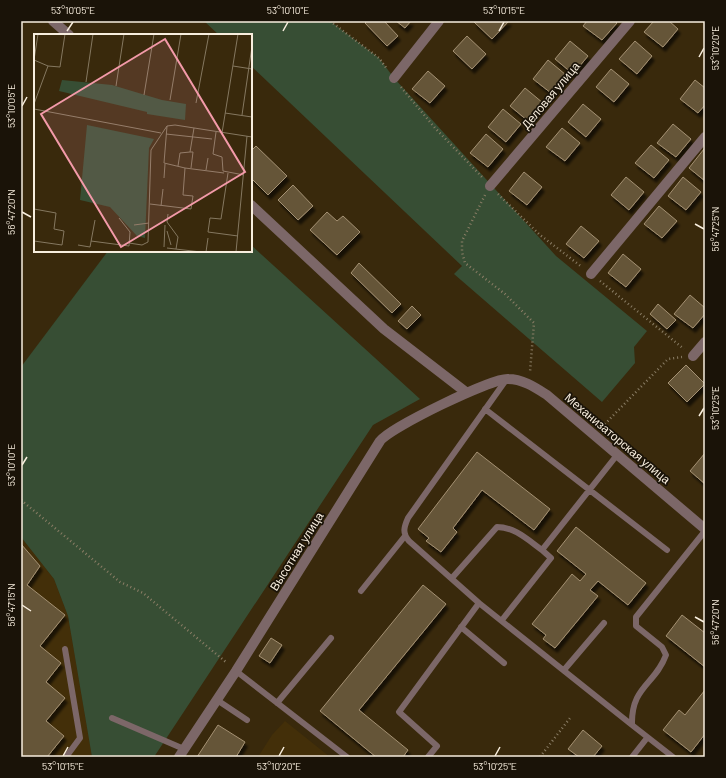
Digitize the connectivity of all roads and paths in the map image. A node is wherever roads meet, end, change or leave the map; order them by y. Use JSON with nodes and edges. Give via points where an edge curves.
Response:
{"nodes":[{"id":1,"x":53,"y":21,"type":"edge"},
{"id":2,"x":330,"y":21,"type":"edge"},
{"id":3,"x":439,"y":21,"type":"edge"},
{"id":4,"x":630,"y":21,"type":"edge"},
{"id":5,"x":68,"y":34,"type":"edge"},
{"id":6,"x":394,"y":78,"type":"junction"},
{"id":7,"x":705,"y":137,"type":"edge"},
{"id":8,"x":490,"y":186,"type":"junction"},
{"id":9,"x":252,"y":206,"type":"edge"},
{"id":10,"x":591,"y":274,"type":"junction"},
{"id":11,"x":705,"y":342,"type":"edge"},
{"id":12,"x":693,"y":356,"type":"junction"},
{"id":13,"x":507,"y":378,"type":"junction"},
{"id":14,"x":529,"y":384,"type":"junction"},
{"id":15,"x":466,"y":393,"type":"junction"},
{"id":16,"x":485,"y":409,"type":"junction"},
{"id":17,"x":594,"y":435,"type":"junction"},
{"id":18,"x":617,"y":456,"type":"junction"},
{"id":19,"x":590,"y":490,"type":"junction"},
{"id":20,"x":21,"y":500,"type":"edge"},
{"id":21,"x":705,"y":530,"type":"edge"},
{"id":22,"x":405,"y":536,"type":"junction"},
{"id":23,"x":542,"y":550,"type":"junction"},
{"id":24,"x":666,"y":550,"type":"dead end"},
{"id":25,"x":452,"y":578,"type":"junction"},
{"id":26,"x":361,"y":591,"type":"dead end"},
{"id":27,"x":478,"y":603,"type":"junction"},
{"id":28,"x":502,"y":620,"type":"junction"},
{"id":29,"x":604,"y":623,"type":"dead end"},
{"id":30,"x":461,"y":627,"type":"junction"},
{"id":31,"x":331,"y":638,"type":"dead end"},
{"id":32,"x":66,"y":648,"type":"dead end"},
{"id":33,"x":504,"y":663,"type":"dead end"},
{"id":34,"x":564,"y":670,"type":"junction"},
{"id":35,"x":236,"y":671,"type":"junction"},
{"id":36,"x":217,"y":700,"type":"junction"},
{"id":37,"x":278,"y":703,"type":"junction"},
{"id":38,"x":112,"y":718,"type":"dead end"},
{"id":39,"x":570,"y":718,"type":"dead end"},
{"id":40,"x":247,"y":720,"type":"dead end"},
{"id":41,"x":632,"y":725,"type":"junction"},
{"id":42,"x":647,"y":738,"type":"junction"},
{"id":43,"x":181,"y":753,"type":"edge"},
{"id":44,"x":66,"y":757,"type":"edge"},
{"id":45,"x":347,"y":757,"type":"edge"},
{"id":46,"x":428,"y":757,"type":"edge"},
{"id":47,"x":540,"y":757,"type":"edge"},
{"id":48,"x":632,"y":757,"type":"edge"},
{"id":49,"x":673,"y":757,"type":"edge"}],
"edges":[{"from":1,"to":5,"type":"street"},
{"from":2,"to":6,"type":"path","via":[[379,58]]},
{"from":3,"to":6,"type":"street"},
{"from":4,"to":8,"type":"street","name":"Деловая улица"},
{"from":6,"to":8,"type":"path","via":[[435,128]]},
{"from":7,"to":10,"type":"street"},
{"from":8,"to":10,"type":"path","via":[[540,234]]},
{"from":8,"to":14,"type":"path","via":[[462,241],[462,252],[465,263],[505,294],[534,323]]},
{"from":9,"to":15,"type":"street","via":[[384,329]]},
{"from":10,"to":12,"type":"path"},
{"from":11,"to":12,"type":"street"},
{"from":12,"to":17,"type":"path","via":[[668,359]]},
{"from":13,"to":14,"type":"street","name":"Механизаторская улица"},
{"from":13,"to":15,"type":"street","name":"Высотная улица"},
{"from":13,"to":16,"type":"lane"},
{"from":14,"to":17,"type":"street","name":"Механизаторская улица","via":[[547,395]]},
{"from":15,"to":35,"type":"street","name":"Высотная улица","via":[[392,430],[380,441]]},
{"from":16,"to":19,"type":"lane"},
{"from":16,"to":22,"type":"lane","via":[[408,518],[403,530]]},
{"from":17,"to":18,"type":"street","name":"Механизаторская улица"},
{"from":18,"to":19,"type":"lane"},
{"from":18,"to":21,"type":"street","name":"Механизаторская улица"},
{"from":19,"to":23,"type":"lane"},
{"from":19,"to":24,"type":"lane"},
{"from":20,"to":35,"type":"path","via":[[120,582],[143,593]]},
{"from":21,"to":41,"type":"lane","via":[[636,617],[636,626],[662,647],[666,655],[662,665],[635,700]]},
{"from":22,"to":25,"type":"lane"},
{"from":22,"to":26,"type":"lane"},
{"from":23,"to":25,"type":"lane","via":[[516,531],[497,527]]},
{"from":23,"to":28,"type":"lane","via":[[551,558]]},
{"from":25,"to":27,"type":"lane"},
{"from":27,"to":28,"type":"lane"},
{"from":27,"to":30,"type":"lane"},
{"from":28,"to":34,"type":"lane"},
{"from":29,"to":34,"type":"lane"},
{"from":30,"to":33,"type":"lane"},
{"from":30,"to":46,"type":"lane","via":[[399,712],[437,746]]},
{"from":31,"to":37,"type":"lane"},
{"from":32,"to":44,"type":"lane","via":[[80,738]]},
{"from":34,"to":41,"type":"lane"},
{"from":35,"to":36,"type":"street","name":"Высотная улица"},
{"from":35,"to":37,"type":"lane"},
{"from":36,"to":40,"type":"lane"},
{"from":36,"to":43,"type":"street","name":"Высотная улица"},
{"from":37,"to":45,"type":"lane"},
{"from":38,"to":43,"type":"lane"},
{"from":39,"to":47,"type":"path"},
{"from":41,"to":42,"type":"lane"},
{"from":42,"to":48,"type":"lane"},
{"from":42,"to":49,"type":"lane"}]}
